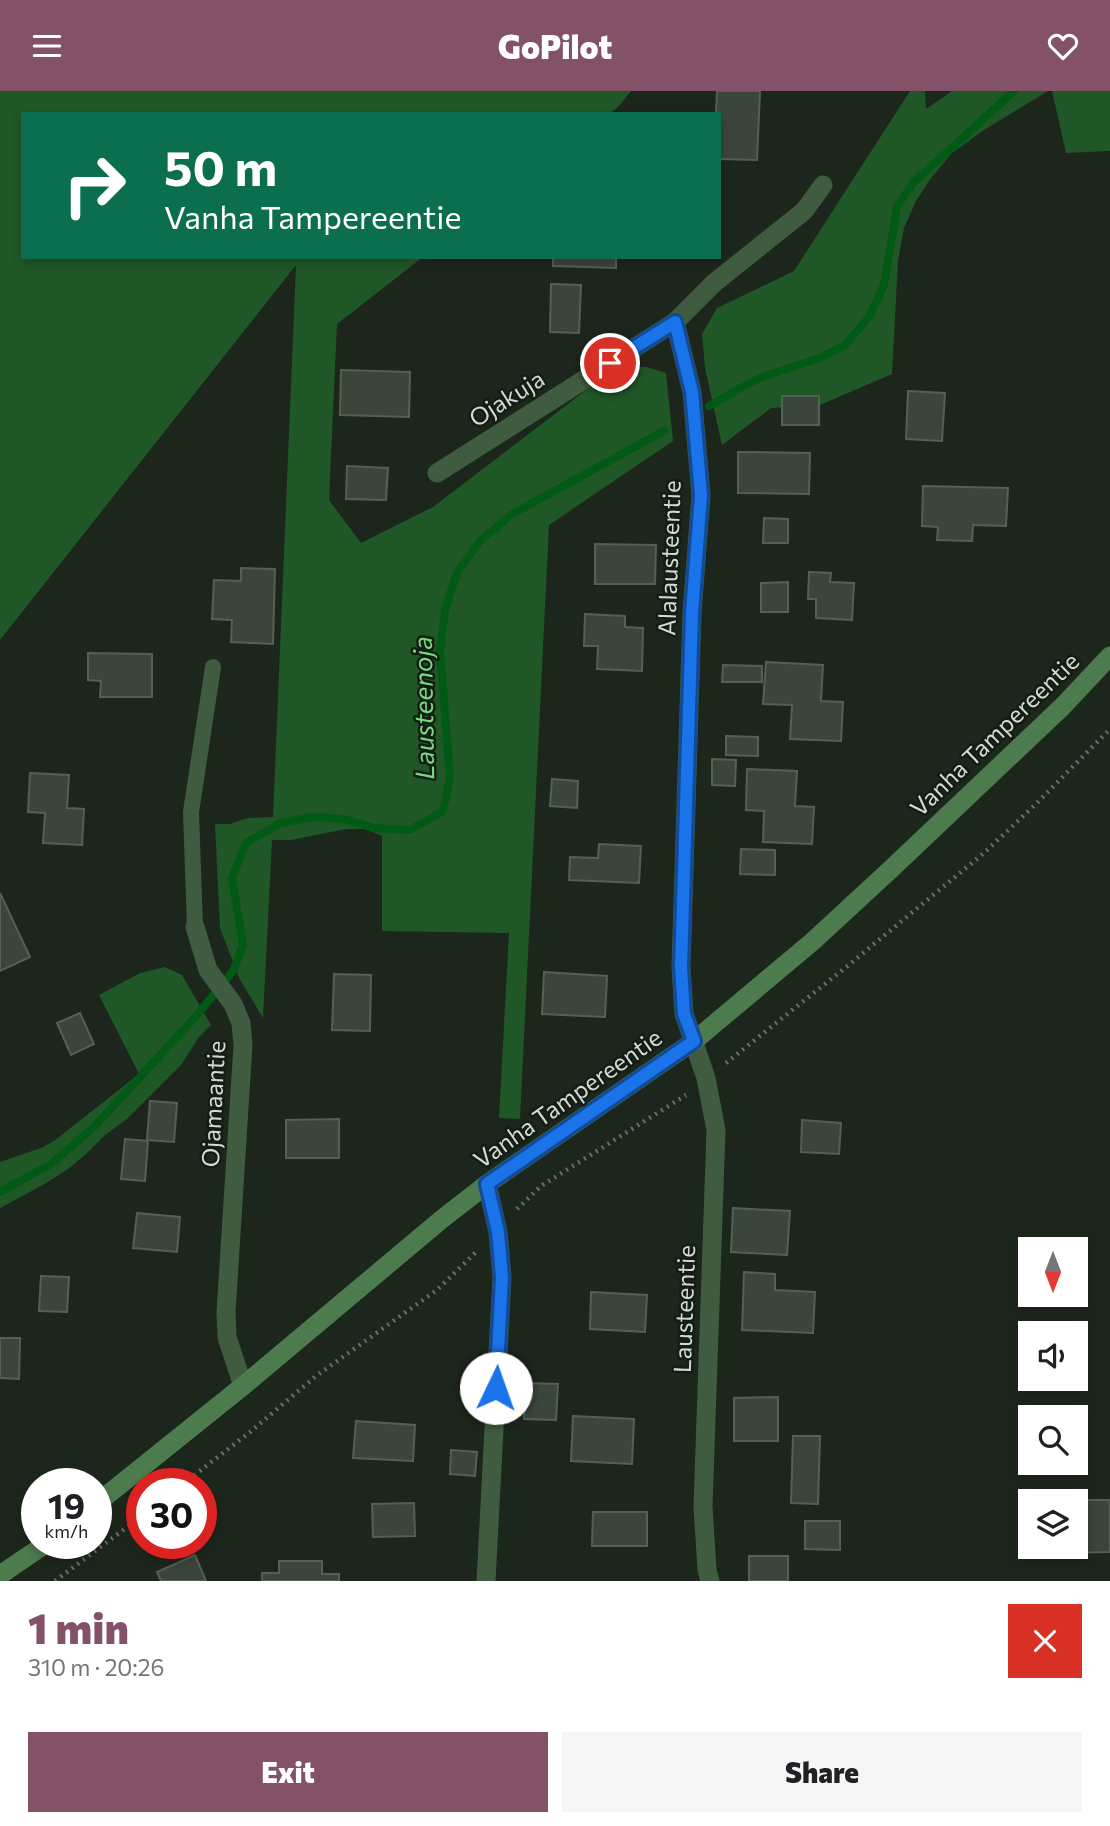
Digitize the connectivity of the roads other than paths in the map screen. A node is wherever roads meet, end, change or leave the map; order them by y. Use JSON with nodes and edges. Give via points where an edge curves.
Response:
{"nodes":[{"id":1,"x":823,"y":185,"type":"dead end"},
{"id":2,"x":675,"y":322,"type":"junction"},
{"id":3,"x":437,"y":473,"type":"dead end"},
{"id":4,"x":1110,"y":656,"type":"edge"},
{"id":5,"x":213,"y":667,"type":"dead end"},
{"id":6,"x":195,"y":927,"type":"joint"},
{"id":7,"x":694,"y":1041,"type":"junction"},
{"id":8,"x":487,"y":1184,"type":"junction"},
{"id":9,"x":243,"y":1386,"type":"junction"},
{"id":10,"x":112,"y":1491,"type":"edge"},
{"id":11,"x":24,"y":1559,"type":"edge"},
{"id":12,"x":0,"y":1575,"type":"edge"},
{"id":13,"x":486,"y":1581,"type":"edge"},
{"id":14,"x":710,"y":1581,"type":"edge"}],
"edges":[{"from":1,"to":2,"type":"street","via":[[804,211],[714,283]]},
{"from":2,"to":3,"type":"street","name":"Ojakuja"},
{"from":2,"to":7,"type":"street","name":"Alalausteentie","via":[[692,392],[701,495],[692,613],[681,967],[684,1014]]},
{"from":4,"to":7,"type":"main road","name":"Vanha Tampereentie","via":[[890,870]]},
{"from":5,"to":6,"type":"lane","name":"Ojamaantie","via":[[191,812]]},
{"from":6,"to":9,"type":"street","name":"Ojamaantie","via":[[208,970],[241,1023],[226,1312],[227,1337]]},
{"from":7,"to":8,"type":"main road","name":"Vanha Tampereentie"},
{"from":7,"to":14,"type":"street","name":"Lausteentie","via":[[716,1130],[703,1506]]},
{"from":8,"to":9,"type":"main road","name":"Vanha Tampereentie"},
{"from":8,"to":13,"type":"street","via":[[502,1277]]},
{"from":9,"to":10,"type":"main road","name":"Vanha Tampereentie"},
{"from":11,"to":12,"type":"main road"}]}
